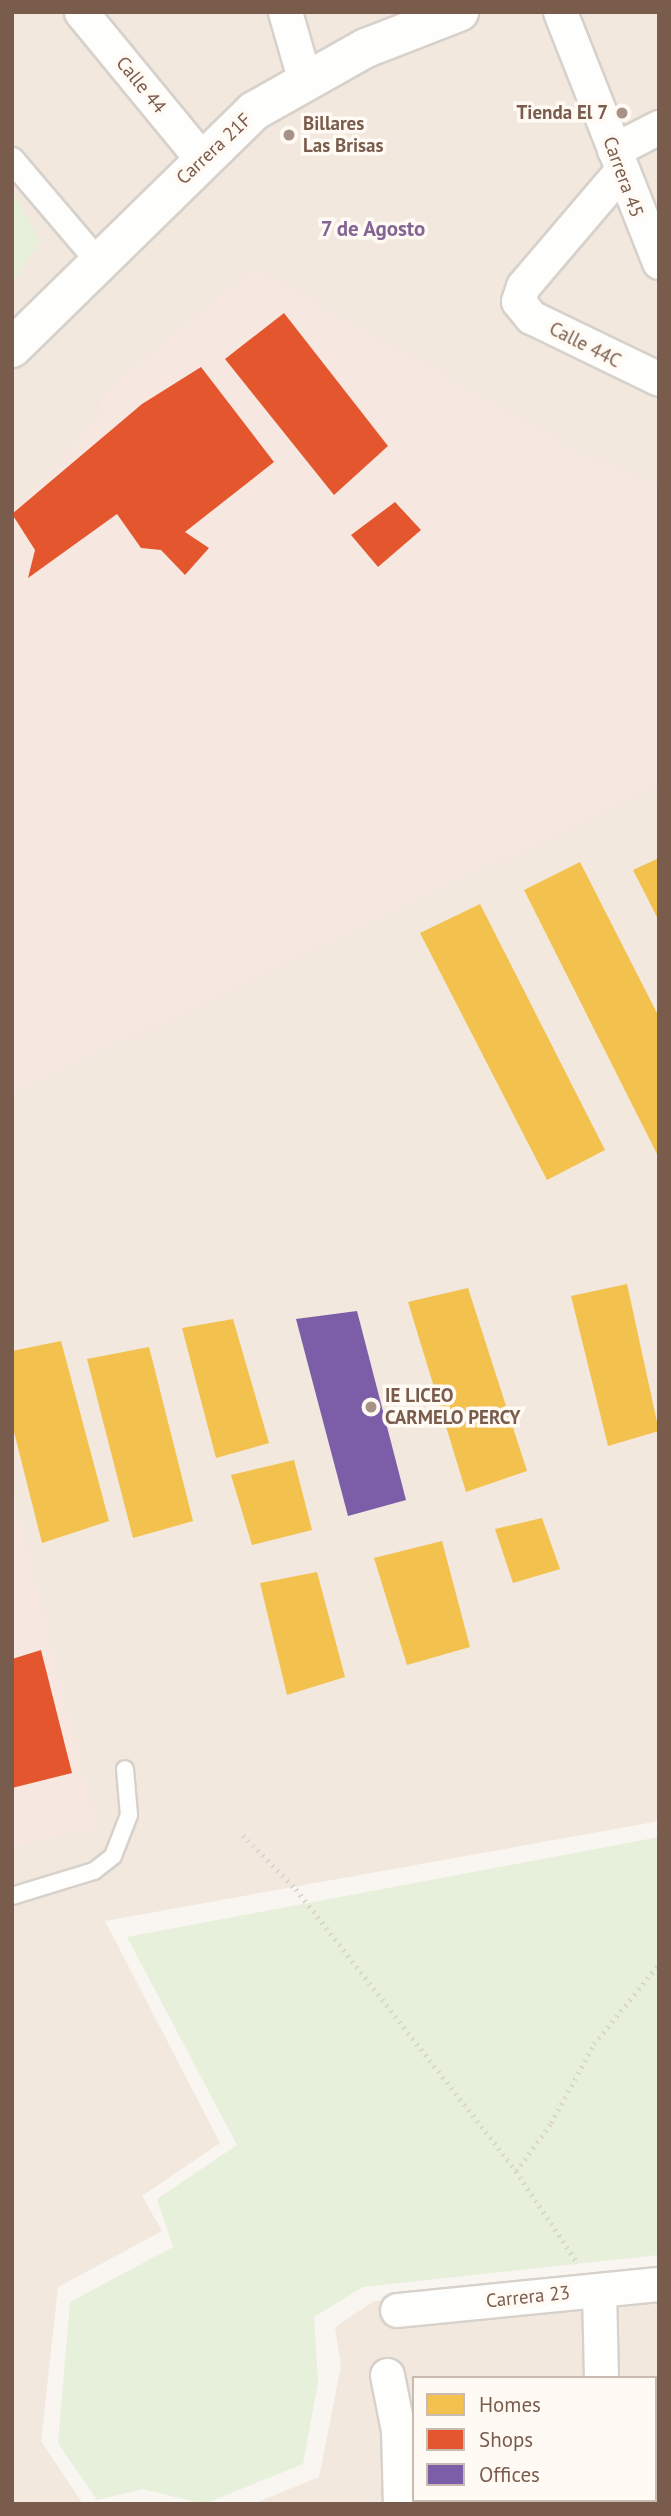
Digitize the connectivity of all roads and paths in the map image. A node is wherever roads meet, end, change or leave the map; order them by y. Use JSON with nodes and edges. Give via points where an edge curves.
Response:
{"nodes":[{"id":1,"x":81,"y":12,"type":"edge"},
{"id":2,"x":285,"y":12,"type":"edge"},
{"id":3,"x":459,"y":12,"type":"edge"},
{"id":4,"x":560,"y":12,"type":"edge"},
{"id":5,"x":304,"y":78,"type":"junction"},
{"id":6,"x":659,"y":127,"type":"edge"},
{"id":7,"x":201,"y":158,"type":"junction"},
{"id":8,"x":12,"y":160,"type":"edge"},
{"id":9,"x":617,"y":160,"type":"junction"},
{"id":10,"x":98,"y":261,"type":"junction"},
{"id":11,"x":659,"y":262,"type":"edge"},
{"id":12,"x":12,"y":348,"type":"edge"},
{"id":13,"x":659,"y":379,"type":"edge"},
{"id":14,"x":125,"y":1769,"type":"dead end"},
{"id":15,"x":243,"y":1835,"type":"dead end"},
{"id":16,"x":12,"y":1896,"type":"edge"},
{"id":17,"x":659,"y":1964,"type":"edge"},
{"id":18,"x":516,"y":2171,"type":"junction"},
{"id":19,"x":659,"y":2284,"type":"edge"},
{"id":20,"x":599,"y":2290,"type":"junction"},
{"id":21,"x":397,"y":2310,"type":"dead end"},
{"id":22,"x":387,"y":2375,"type":"dead end"},
{"id":23,"x":601,"y":2376,"type":"edge"},
{"id":24,"x":406,"y":2429,"type":"edge"},
{"id":25,"x":400,"y":2504,"type":"edge"}],
"edges":[{"from":1,"to":7,"type":"street","name":"Calle 44"},
{"from":2,"to":5,"type":"street"},
{"from":3,"to":5,"type":"street","name":"Carrera 21F"},
{"from":4,"to":9,"type":"street","name":"Carrera 45"},
{"from":5,"to":7,"type":"street","name":"Carrera 21F"},
{"from":6,"to":9,"type":"street"},
{"from":7,"to":10,"type":"street","name":"Carrera 21F"},
{"from":8,"to":10,"type":"street"},
{"from":9,"to":11,"type":"street","name":"Carrera 45"},
{"from":9,"to":13,"type":"street","name":"Calle 44C","via":[[530,276],[518,300],[531,317]]},
{"from":10,"to":12,"type":"street","name":"Carrera 21F"},
{"from":14,"to":16,"type":"lane","via":[[129,1815],[113,1856],[94,1871]]},
{"from":15,"to":18,"type":"path","via":[[296,1889]]},
{"from":17,"to":18,"type":"path","via":[[594,2044],[551,2123]]},
{"from":18,"to":20,"type":"path"},
{"from":19,"to":20,"type":"street","name":"Carrera 23"},
{"from":20,"to":21,"type":"street","name":"Carrera 23"},
{"from":20,"to":23,"type":"street"},
{"from":22,"to":24,"type":"street"},
{"from":24,"to":25,"type":"street"}]}
